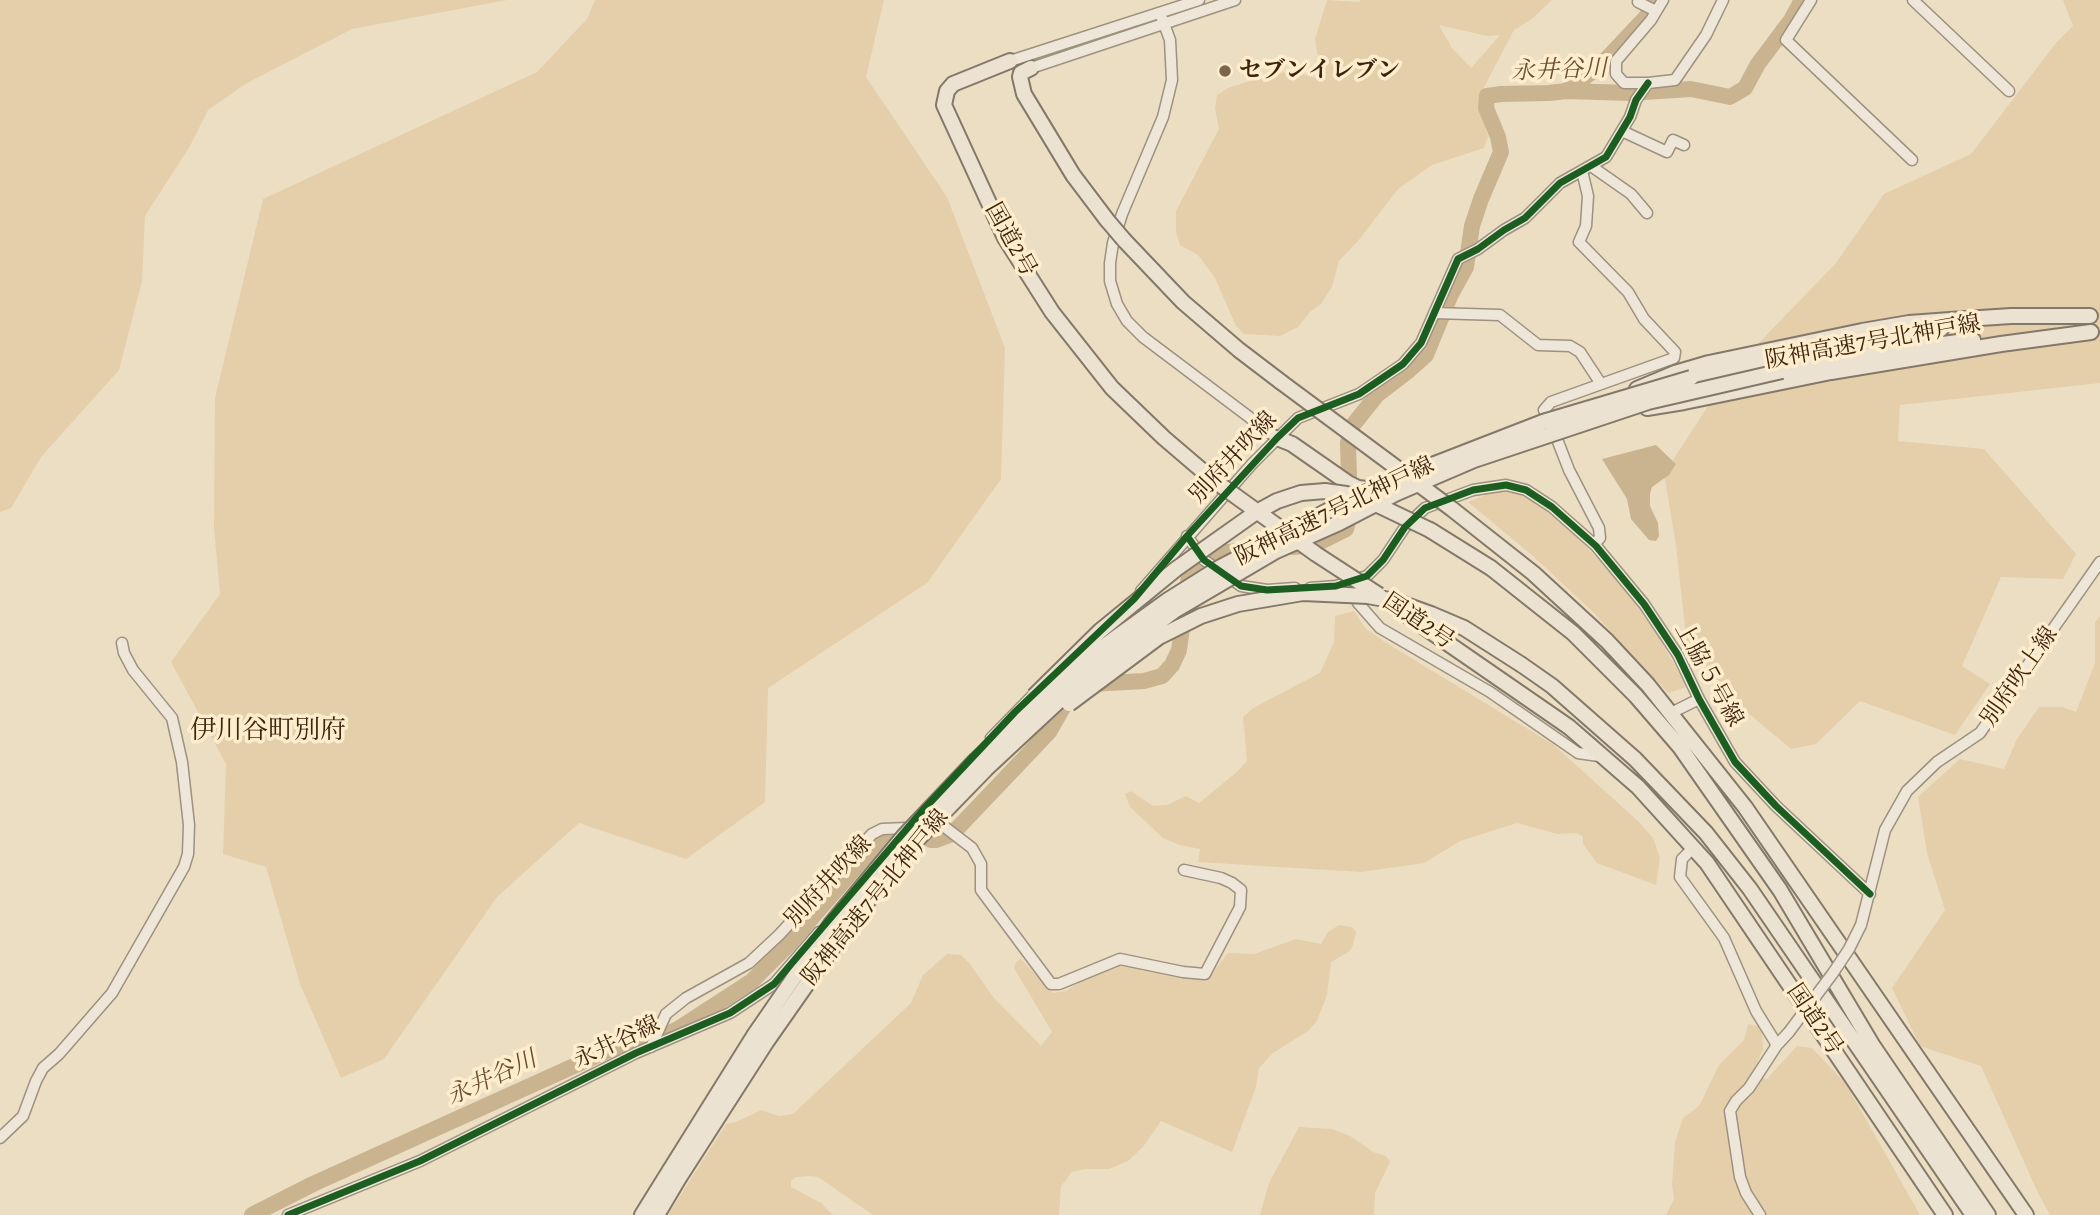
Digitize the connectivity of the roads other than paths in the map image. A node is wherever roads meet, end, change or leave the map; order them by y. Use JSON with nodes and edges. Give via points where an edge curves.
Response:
{"nodes":[{"id":1,"x":1199,"y":0,"type":"edge"},
{"id":2,"x":1235,"y":0,"type":"edge"},
{"id":3,"x":1663,"y":0,"type":"edge"},
{"id":4,"x":1811,"y":0,"type":"edge"},
{"id":5,"x":1913,"y":0,"type":"edge"},
{"id":6,"x":1720,"y":1,"type":"edge"},
{"id":7,"x":1160,"y":13,"type":"junction"},
{"id":8,"x":1165,"y":24,"type":"junction"},
{"id":9,"x":1010,"y":61,"type":"joint"},
{"id":10,"x":994,"y":68,"type":"junction"},
{"id":11,"x":1031,"y":68,"type":"joint"},
{"id":12,"x":1648,"y":83,"type":"junction"},
{"id":13,"x":1021,"y":86,"type":"junction"},
{"id":14,"x":2008,"y":91,"type":"dead end"},
{"id":15,"x":1622,"y":131,"type":"junction"},
{"id":16,"x":1684,"y":145,"type":"dead end"},
{"id":17,"x":1912,"y":160,"type":"dead end"},
{"id":18,"x":1587,"y":169,"type":"junction"},
{"id":19,"x":1647,"y":213,"type":"dead end"},
{"id":20,"x":1440,"y":313,"type":"junction"},
{"id":21,"x":2095,"y":316,"type":"edge"},
{"id":22,"x":2095,"y":332,"type":"edge"},
{"id":23,"x":1601,"y":384,"type":"junction"},
{"id":24,"x":1550,"y":423,"type":"dead end"},
{"id":25,"x":1555,"y":434,"type":"dead end"},
{"id":26,"x":1277,"y":438,"type":"junction"},
{"id":27,"x":1188,"y":536,"type":"junction"},
{"id":28,"x":1594,"y":544,"type":"junction"},
{"id":29,"x":2100,"y":562,"type":"edge"},
{"id":30,"x":1352,"y":581,"type":"junction"},
{"id":31,"x":122,"y":643,"type":"dead end"},
{"id":32,"x":1699,"y":699,"type":"junction"},
{"id":33,"x":1671,"y":713,"type":"junction"},
{"id":34,"x":1603,"y":756,"type":"junction"},
{"id":35,"x":981,"y":764,"type":"junction"},
{"id":36,"x":923,"y":810,"type":"junction"},
{"id":37,"x":907,"y":828,"type":"junction"},
{"id":38,"x":1693,"y":848,"type":"junction"},
{"id":39,"x":1184,"y":870,"type":"dead end"},
{"id":40,"x":1870,"y":894,"type":"junction"},
{"id":41,"x":1777,"y":1045,"type":"junction"},
{"id":42,"x":652,"y":1047,"type":"junction"},
{"id":43,"x":0,"y":1138,"type":"edge"},
{"id":44,"x":288,"y":1215,"type":"edge"},
{"id":45,"x":642,"y":1215,"type":"edge"},
{"id":46,"x":657,"y":1215,"type":"edge"},
{"id":47,"x":1760,"y":1215,"type":"edge"},
{"id":48,"x":1945,"y":1215,"type":"edge"},
{"id":49,"x":1973,"y":1215,"type":"edge"},
{"id":50,"x":1987,"y":1215,"type":"edge"},
{"id":51,"x":2026,"y":1215,"type":"edge"}],
"edges":[{"from":1,"to":7,"type":"street"},
{"from":2,"to":8,"type":"street"},
{"from":3,"to":12,"type":"street","via":[[1648,7],[1651,20],[1616,61],[1616,74],[1624,83]]},
{"from":4,"to":17,"type":"street","via":[[1786,40]]},
{"from":5,"to":14,"type":"street"},
{"from":6,"to":12,"type":"street","via":[[1706,35],[1675,80]]},
{"from":7,"to":8,"type":"street"},
{"from":7,"to":9,"type":"street"},
{"from":8,"to":11,"type":"street"},
{"from":8,"to":26,"type":"street","via":[[1170,40],[1169,97],[1122,214],[1113,243],[1110,281],[1126,321],[1143,337]]},
{"from":9,"to":10,"type":"highway","name":"国道2号"},
{"from":10,"to":13,"type":"highway","via":[[1010,73]]},
{"from":10,"to":34,"type":"highway","name":"国道2号","bridge":true,"via":[[953,84],[944,105],[1005,238],[1052,312],[1112,388],[1212,479],[1569,727]]},
{"from":11,"to":13,"type":"highway","via":[[1021,73]]},
{"from":12,"to":15,"type":"street","name":"別府井吹線"},
{"from":13,"to":33,"type":"highway","bridge":true,"via":[[1073,175],[1124,240],[1183,302],[1239,350],[1533,573],[1607,641]]},
{"from":15,"to":16,"type":"street","via":[[1667,152],[1673,140]]},
{"from":15,"to":18,"type":"street","name":"別府井吹線","via":[[1606,157]]},
{"from":18,"to":19,"type":"street","via":[[1631,194]]},
{"from":18,"to":20,"type":"street","name":"別府井吹線","via":[[1560,183],[1525,218],[1458,259]]},
{"from":18,"to":23,"type":"street","via":[[1586,226],[1579,242],[1628,292],[1675,352],[1674,358]]},
{"from":20,"to":23,"type":"street","via":[[1500,315],[1538,345],[1570,346],[1580,352]]},
{"from":20,"to":26,"type":"street","name":"別府井吹線","via":[[1403,364],[1359,394],[1298,418]]},
{"from":21,"to":26,"type":"highway","via":[[1909,323],[1709,363],[1378,490],[1348,483]]},
{"from":21,"to":35,"type":"highway","name":"阪神高速7号北神戸線","bridge":true,"via":[[1994,323],[1780,358],[1691,378],[1543,422],[1460,453],[1335,508],[1168,600],[1051,691]]},
{"from":22,"to":26,"type":"highway","via":[[1895,361],[1589,417],[1379,495],[1345,488]]},
{"from":22,"to":35,"type":"highway","name":"阪神高速7号北神戸線","bridge":true,"via":[[1942,343],[1782,371],[1648,402],[1474,460],[1276,551],[1174,611]]},
{"from":23,"to":24,"type":"street","via":[[1551,401],[1544,410]]},
{"from":25,"to":28,"type":"street","via":[[1599,528],[1600,538]]},
{"from":26,"to":27,"type":"street","name":"別府井吹線"},
{"from":27,"to":30,"type":"street","name":"上脇５号線","bridge":true,"via":[[1204,560],[1241,586],[1267,590]]},
{"from":27,"to":36,"type":"street","name":"別府井吹線","via":[[1134,599],[1016,712]]},
{"from":28,"to":30,"type":"street","name":"上脇５号線","via":[[1526,490],[1506,485],[1473,490],[1425,508],[1405,527],[1384,561],[1367,576]]},
{"from":28,"to":32,"type":"street","name":"上脇５号線","via":[[1651,614],[1678,654]]},
{"from":29,"to":40,"type":"street","name":"別府吹上線","via":[[1980,733],[1937,762],[1907,792],[1885,830]]},
{"from":30,"to":34,"type":"street","via":[[1358,603],[1380,628],[1490,692],[1578,753]]},
{"from":31,"to":43,"type":"street","via":[[133,670],[172,718],[182,762],[188,855],[112,993],[43,1069],[23,1115]]},
{"from":32,"to":33,"type":"street"},
{"from":32,"to":40,"type":"street","name":"上脇５号線","via":[[1735,762]]},
{"from":33,"to":51,"type":"highway","via":[[1745,807]]},
{"from":34,"to":38,"type":"highway","name":"国道2号","via":[[1639,787]]},
{"from":35,"to":45,"type":"highway","name":"阪神高速7号北神戸線","bridge":true,"via":[[904,836],[831,924],[755,1034]]},
{"from":35,"to":46,"type":"highway","name":"阪神高速7号北神戸線","bridge":true,"via":[[844,931],[767,1041]]},
{"from":35,"to":49,"type":"highway","bridge":true,"via":[[1158,637],[1238,604],[1303,593],[1339,594],[1395,601],[1464,628],[1552,686],[1635,759],[1706,833],[1750,889]]},
{"from":35,"to":50,"type":"highway","bridge":true,"via":[[1044,685],[1100,631],[1255,513],[1301,494],[1325,491],[1365,499],[1430,530],[1492,568],[1573,633],[1672,737],[1780,890],[1874,1046]]},
{"from":36,"to":37,"type":"street","name":"別府井吹線"},
{"from":36,"to":39,"type":"street","via":[[972,848],[981,864],[981,890],[1051,984],[1120,959],[1205,974],[1240,907],[1241,890],[1221,878]]},
{"from":37,"to":42,"type":"street","name":"永井谷線","via":[[774,984],[730,1013]]},
{"from":37,"to":42,"type":"street","name":"別府井吹線","via":[[872,834],[749,963],[666,1014]]},
{"from":38,"to":41,"type":"street","via":[[1682,859],[1680,877],[1724,938],[1756,1011]]},
{"from":38,"to":48,"type":"highway","name":"国道2号"},
{"from":40,"to":41,"type":"street","name":"別府吹上線","bridge":true,"via":[[1849,949]]},
{"from":41,"to":47,"type":"street","name":"別府吹上線","via":[[1730,1111],[1740,1177]]},
{"from":42,"to":44,"type":"street","name":"永井谷線","via":[[420,1161]]}]}
